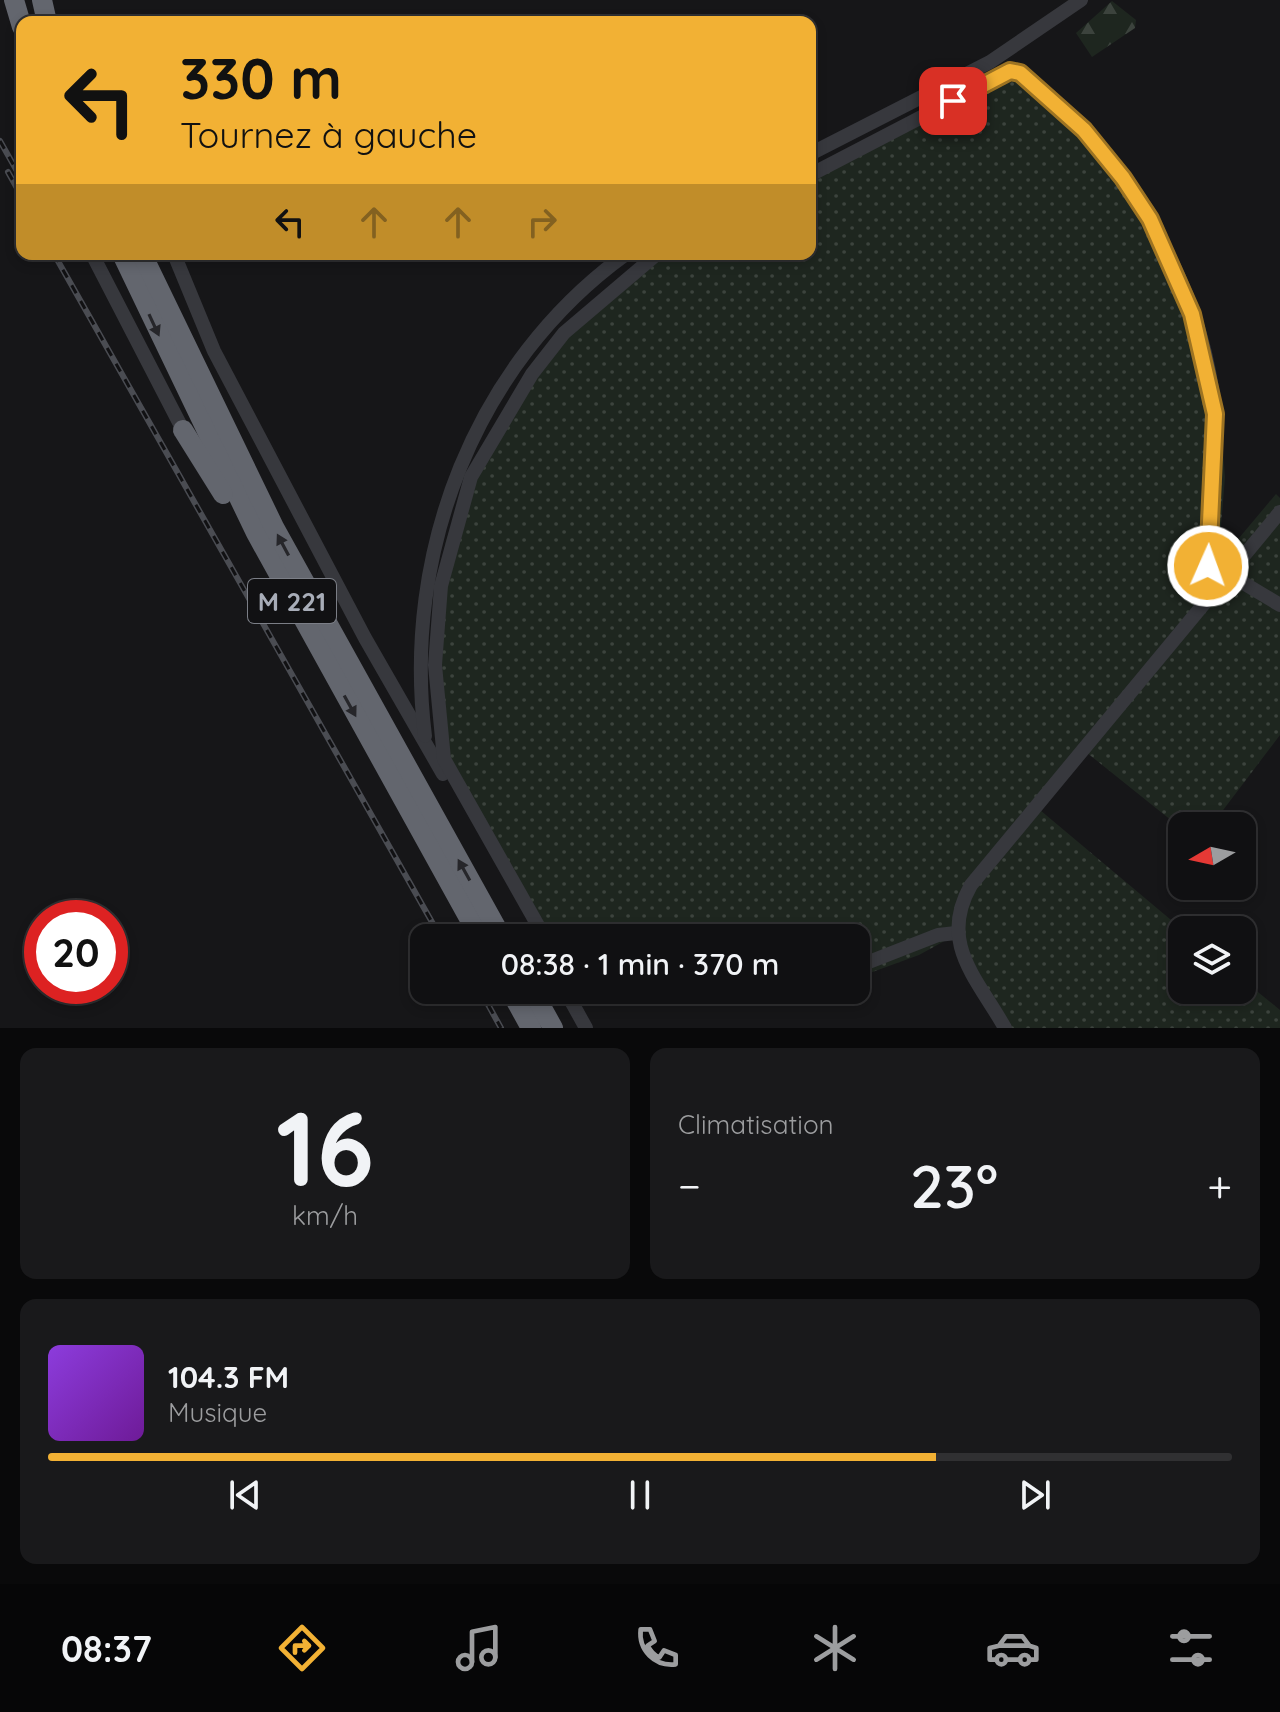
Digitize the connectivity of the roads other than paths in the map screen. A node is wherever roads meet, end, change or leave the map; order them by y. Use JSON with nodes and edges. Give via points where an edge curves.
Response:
{"nodes":[{"id":1,"x":1081,"y":0,"type":"edge"},
{"id":2,"x":816,"y":151,"type":"edge"},
{"id":3,"x":816,"y":172,"type":"edge"},
{"id":4,"x":95,"y":260,"type":"edge"},
{"id":5,"x":125,"y":260,"type":"edge"},
{"id":6,"x":146,"y":260,"type":"edge"},
{"id":7,"x":176,"y":260,"type":"edge"},
{"id":8,"x":619,"y":260,"type":"edge"},
{"id":9,"x":650,"y":260,"type":"edge"},
{"id":10,"x":183,"y":430,"type":"joint"},
{"id":11,"x":1280,"y":512,"type":"edge"},
{"id":12,"x":1230,"y":575,"type":"junction"},
{"id":13,"x":1214,"y":593,"type":"junction"},
{"id":14,"x":1280,"y":605,"type":"edge"},
{"id":15,"x":327,"y":664,"type":"junction"},
{"id":16,"x":426,"y":744,"type":"junction"},
{"id":17,"x":472,"y":924,"type":"edge"},
{"id":18,"x":494,"y":924,"type":"edge"},
{"id":19,"x":527,"y":924,"type":"edge"},
{"id":20,"x":537,"y":924,"type":"edge"},
{"id":21,"x":956,"y":933,"type":"junction"},
{"id":22,"x":870,"y":962,"type":"edge"},
{"id":23,"x":518,"y":1004,"type":"edge"},
{"id":24,"x":540,"y":1004,"type":"edge"},
{"id":25,"x":573,"y":1004,"type":"edge"},
{"id":26,"x":531,"y":1028,"type":"edge"},
{"id":27,"x":553,"y":1028,"type":"edge"},
{"id":28,"x":586,"y":1028,"type":"edge"},
{"id":29,"x":1005,"y":1028,"type":"edge"}],
"edges":[{"from":1,"to":2,"type":"street","via":[[990,62]]},
{"from":3,"to":13,"type":"street","via":[[1010,71],[1020,73],[1084,130],[1150,219],[1196,328],[1215,414],[1208,566]]},
{"from":4,"to":10,"type":"street"},
{"from":5,"to":15,"type":"highway","number":"M 221","one_way":true,"via":[[191,404]]},
{"from":18,"to":6,"type":"highway","number":"M 221","one_way":true,"via":[[274,527]]},
{"from":7,"to":16,"type":"street","via":[[214,351]]},
{"from":8,"to":16,"type":"street","via":[[539,333],[496,396],[454,481],[430,561],[424,609],[421,682]]},
{"from":9,"to":20,"type":"street","via":[[564,333],[532,374],[471,477],[441,586],[435,665],[444,759]]},
{"from":10,"to":15,"type":"highway"},
{"from":11,"to":12,"type":"street"},
{"from":12,"to":13,"type":"street"},
{"from":12,"to":14,"type":"street"},
{"from":13,"to":21,"type":"street","via":[[971,885],[961,903]]},
{"from":15,"to":17,"type":"highway","number":"M 221","one_way":true},
{"from":16,"to":19,"type":"street"},
{"from":21,"to":22,"type":"street"},
{"from":21,"to":29,"type":"street"},
{"from":23,"to":26,"type":"highway"},
{"from":24,"to":27,"type":"highway"},
{"from":25,"to":28,"type":"street"}]}
